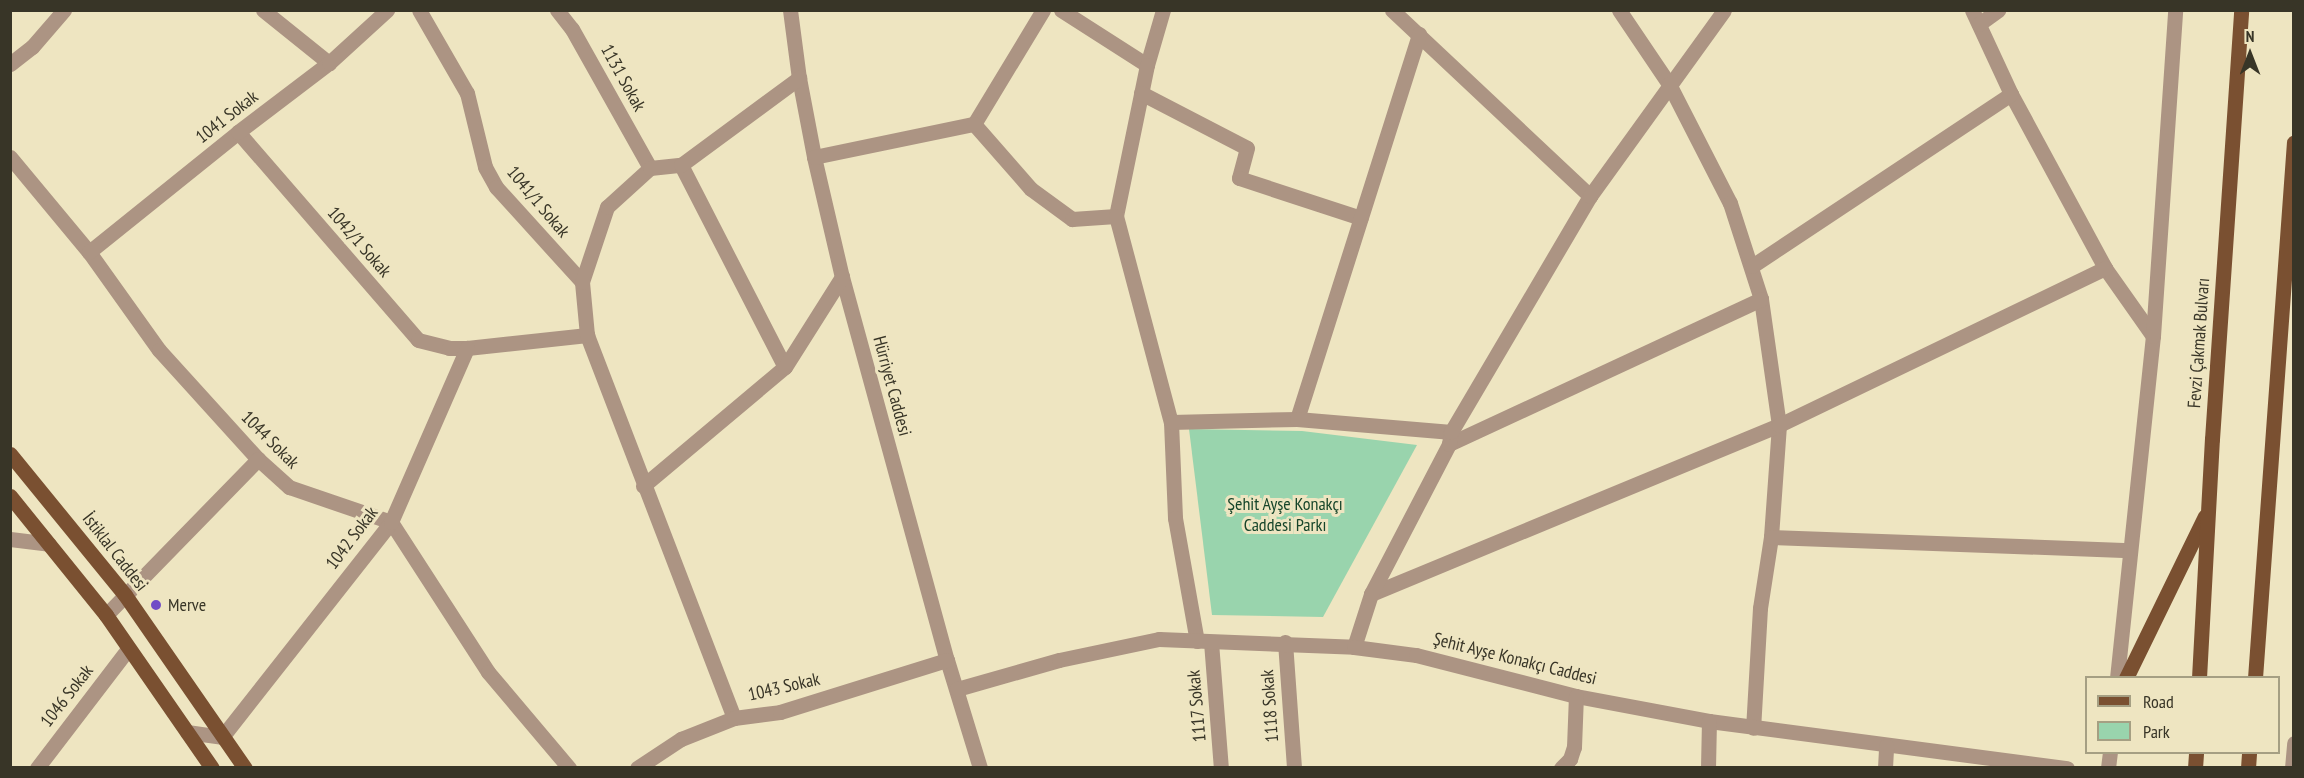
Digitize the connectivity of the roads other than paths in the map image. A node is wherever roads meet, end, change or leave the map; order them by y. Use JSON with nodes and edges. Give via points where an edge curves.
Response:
{"nodes":[{"id":1,"x":64,"y":10,"type":"edge"},
{"id":2,"x":263,"y":10,"type":"edge"},
{"id":3,"x":387,"y":10,"type":"edge"},
{"id":4,"x":419,"y":10,"type":"edge"},
{"id":5,"x":557,"y":10,"type":"edge"},
{"id":6,"x":790,"y":10,"type":"edge"},
{"id":7,"x":1043,"y":10,"type":"edge"},
{"id":8,"x":1060,"y":10,"type":"edge"},
{"id":9,"x":1163,"y":10,"type":"edge"},
{"id":10,"x":1392,"y":10,"type":"edge"},
{"id":11,"x":1619,"y":10,"type":"edge"},
{"id":12,"x":1724,"y":10,"type":"edge"},
{"id":13,"x":1998,"y":10,"type":"edge"},
{"id":14,"x":2175,"y":10,"type":"edge"},
{"id":15,"x":2241,"y":10,"type":"edge"},
{"id":16,"x":1975,"y":17,"type":"edge"},
{"id":17,"x":1419,"y":34,"type":"junction"},
{"id":18,"x":329,"y":63,"type":"junction"},
{"id":19,"x":10,"y":64,"type":"edge"},
{"id":20,"x":1147,"y":64,"type":"junction"},
{"id":21,"x":799,"y":78,"type":"junction"},
{"id":22,"x":1669,"y":84,"type":"junction"},
{"id":23,"x":1141,"y":93,"type":"junction"},
{"id":24,"x":2011,"y":94,"type":"junction"},
{"id":25,"x":974,"y":124,"type":"junction"},
{"id":26,"x":238,"y":132,"type":"junction"},
{"id":27,"x":2294,"y":142,"type":"edge"},
{"id":28,"x":10,"y":157,"type":"edge"},
{"id":29,"x":814,"y":157,"type":"junction"},
{"id":30,"x":681,"y":165,"type":"junction"},
{"id":31,"x":650,"y":168,"type":"junction"},
{"id":32,"x":1590,"y":196,"type":"junction"},
{"id":33,"x":1116,"y":216,"type":"junction"},
{"id":34,"x":1361,"y":218,"type":"junction"},
{"id":35,"x":89,"y":252,"type":"junction"},
{"id":36,"x":1752,"y":266,"type":"junction"},
{"id":37,"x":2105,"y":268,"type":"junction"},
{"id":38,"x":842,"y":277,"type":"junction"},
{"id":39,"x":582,"y":282,"type":"junction"},
{"id":40,"x":1761,"y":299,"type":"junction"},
{"id":41,"x":586,"y":335,"type":"junction"},
{"id":42,"x":2153,"y":336,"type":"junction"},
{"id":43,"x":467,"y":348,"type":"junction"},
{"id":44,"x":785,"y":367,"type":"junction"},
{"id":45,"x":1297,"y":419,"type":"junction"},
{"id":46,"x":1172,"y":422,"type":"junction"},
{"id":47,"x":1779,"y":425,"type":"junction"},
{"id":48,"x":1450,"y":438,"type":"junction"},
{"id":49,"x":10,"y":454,"type":"edge"},
{"id":50,"x":258,"y":459,"type":"junction"},
{"id":51,"x":642,"y":486,"type":"junction"},
{"id":52,"x":10,"y":496,"type":"edge"},
{"id":53,"x":2208,"y":510,"type":"junction"},
{"id":54,"x":391,"y":522,"type":"junction"},
{"id":55,"x":1771,"y":537,"type":"junction"},
{"id":56,"x":10,"y":539,"type":"edge"},
{"id":57,"x":49,"y":544,"type":"junction"},
{"id":58,"x":2130,"y":550,"type":"junction"},
{"id":59,"x":1371,"y":594,"type":"junction"},
{"id":60,"x":125,"y":595,"type":"junction"},
{"id":61,"x":106,"y":615,"type":"junction"},
{"id":62,"x":1204,"y":641,"type":"junction"},
{"id":63,"x":1285,"y":642,"type":"junction"},
{"id":64,"x":1354,"y":647,"type":"junction"},
{"id":65,"x":128,"y":649,"type":"junction"},
{"id":66,"x":947,"y":660,"type":"junction"},
{"id":67,"x":2117,"y":676,"type":"edge"},
{"id":68,"x":2127,"y":676,"type":"edge"},
{"id":69,"x":2199,"y":676,"type":"edge"},
{"id":70,"x":2255,"y":676,"type":"edge"},
{"id":71,"x":957,"y":689,"type":"junction"},
{"id":72,"x":1576,"y":696,"type":"junction"},
{"id":73,"x":734,"y":718,"type":"junction"},
{"id":74,"x":1709,"y":721,"type":"junction"},
{"id":75,"x":1753,"y":728,"type":"junction"},
{"id":76,"x":187,"y":732,"type":"junction"},
{"id":77,"x":222,"y":738,"type":"junction"},
{"id":78,"x":2294,"y":743,"type":"edge"},
{"id":79,"x":1886,"y":746,"type":"junction"},
{"id":80,"x":37,"y":768,"type":"edge"},
{"id":81,"x":212,"y":768,"type":"edge"},
{"id":82,"x":244,"y":768,"type":"edge"},
{"id":83,"x":568,"y":768,"type":"edge"},
{"id":84,"x":637,"y":768,"type":"edge"},
{"id":85,"x":980,"y":768,"type":"edge"},
{"id":86,"x":1221,"y":768,"type":"edge"},
{"id":87,"x":1294,"y":768,"type":"edge"},
{"id":88,"x":1561,"y":768,"type":"edge"},
{"id":89,"x":1708,"y":768,"type":"edge"},
{"id":90,"x":1885,"y":768,"type":"edge"},
{"id":91,"x":2067,"y":768,"type":"edge"},
{"id":92,"x":2292,"y":768,"type":"edge"}],
"edges":[{"from":1,"to":19,"type":"street","via":[[32,47]]},
{"from":2,"to":18,"type":"street"},
{"from":3,"to":18,"type":"street","name":"1041 Sokak"},
{"from":4,"to":39,"type":"street","name":"1041/1 Sokak","via":[[467,93],[485,167],[496,187]]},
{"from":5,"to":31,"type":"street","name":"1131 Sokak","via":[[572,29]]},
{"from":6,"to":21,"type":"street","name":"Hürriyet Caddesi"},
{"from":7,"to":25,"type":"street"},
{"from":8,"to":20,"type":"street"},
{"from":9,"to":20,"type":"street"},
{"from":10,"to":17,"type":"street"},
{"from":11,"to":22,"type":"street"},
{"from":12,"to":22,"type":"street"},
{"from":13,"to":16,"type":"street"},
{"from":14,"to":42,"type":"street"},
{"from":15,"to":53,"type":"main road","name":"Fevzi Çakmak Bulvarı"},
{"from":16,"to":24,"type":"street"},
{"from":17,"to":32,"type":"street"},
{"from":17,"to":34,"type":"street"},
{"from":18,"to":26,"type":"street","name":"1041 Sokak"},
{"from":20,"to":23,"type":"street"},
{"from":21,"to":29,"type":"street","name":"Hürriyet Caddesi"},
{"from":21,"to":30,"type":"street"},
{"from":22,"to":32,"type":"street"},
{"from":22,"to":36,"type":"street","via":[[1730,203]]},
{"from":23,"to":33,"type":"street"},
{"from":23,"to":34,"type":"street","via":[[1247,148],[1239,178]]},
{"from":24,"to":36,"type":"street"},
{"from":24,"to":37,"type":"street"},
{"from":25,"to":29,"type":"street"},
{"from":25,"to":33,"type":"street","via":[[1031,189],[1072,219]]},
{"from":26,"to":35,"type":"street","name":"1041 Sokak"},
{"from":26,"to":43,"type":"street","name":"1042/1 Sokak","via":[[418,340]]},
{"from":27,"to":70,"type":"main road"},
{"from":28,"to":35,"type":"street","name":"1044 Sokak"},
{"from":29,"to":38,"type":"street","name":"Hürriyet Caddesi"},
{"from":30,"to":31,"type":"street"},
{"from":30,"to":44,"type":"street"},
{"from":31,"to":39,"type":"street","via":[[607,207]]},
{"from":32,"to":48,"type":"street"},
{"from":33,"to":46,"type":"street","name":"1117 Sokak"},
{"from":34,"to":45,"type":"street"},
{"from":35,"to":50,"type":"street","name":"1044 Sokak","via":[[159,350]]},
{"from":36,"to":40,"type":"street"},
{"from":37,"to":42,"type":"street"},
{"from":37,"to":47,"type":"street"},
{"from":38,"to":44,"type":"street"},
{"from":38,"to":66,"type":"street","name":"Hürriyet Caddesi"},
{"from":39,"to":41,"type":"street"},
{"from":40,"to":47,"type":"street"},
{"from":40,"to":48,"type":"street"},
{"from":41,"to":43,"type":"street"},
{"from":41,"to":51,"type":"street"},
{"from":42,"to":58,"type":"street"},
{"from":43,"to":54,"type":"street","name":"1042 Sokak"},
{"from":44,"to":51,"type":"street"},
{"from":45,"to":46,"type":"street"},
{"from":45,"to":48,"type":"street"},
{"from":46,"to":62,"type":"street","name":"1117 Sokak","via":[[1175,518]]},
{"from":47,"to":55,"type":"street"},
{"from":47,"to":59,"type":"street"},
{"from":48,"to":59,"type":"street"},
{"from":49,"to":60,"type":"main road","name":"İstiklal Caddesi"},
{"from":50,"to":54,"type":"street","name":"1044 Sokak","via":[[290,487]]},
{"from":50,"to":60,"type":"street"},
{"from":51,"to":73,"type":"street"},
{"from":52,"to":57,"type":"main road"},
{"from":53,"to":68,"type":"main road"},
{"from":53,"to":69,"type":"main road","name":"Fevzi Çakmak Bulvarı"},
{"from":54,"to":77,"type":"street","name":"1042 Sokak"},
{"from":54,"to":83,"type":"street","via":[[488,672]]},
{"from":55,"to":58,"type":"street"},
{"from":55,"to":75,"type":"street","via":[[1760,608]]},
{"from":56,"to":57,"type":"street"},
{"from":57,"to":61,"type":"main road"},
{"from":58,"to":67,"type":"street"},
{"from":59,"to":64,"type":"street"},
{"from":60,"to":61,"type":"street"},
{"from":60,"to":77,"type":"main road","name":"İstiklal Caddesi"},
{"from":61,"to":65,"type":"main road"},
{"from":62,"to":63,"type":"street","name":"Şehit Ayşe Konakçı Caddesi"},
{"from":62,"to":71,"type":"street","name":"Şehit Ayşe Konakçı Caddesi","via":[[1159,639],[1059,660]]},
{"from":62,"to":86,"type":"street","name":"1117 Sokak"},
{"from":63,"to":64,"type":"street","name":"Şehit Ayşe Konakçı Caddesi"},
{"from":63,"to":87,"type":"street","name":"1118 Sokak"},
{"from":64,"to":72,"type":"street","name":"Şehit Ayşe Konakçı Caddesi","via":[[1416,655]]},
{"from":65,"to":76,"type":"main road"},
{"from":65,"to":80,"type":"street","name":"1046 Sokak"},
{"from":66,"to":71,"type":"street","name":"Hürriyet Caddesi"},
{"from":66,"to":73,"type":"street","name":"1043 Sokak","via":[[780,712]]},
{"from":71,"to":85,"type":"street","name":"Hürriyet Caddesi"},
{"from":72,"to":74,"type":"street","name":"Şehit Ayşe Konakçı Caddesi"},
{"from":72,"to":88,"type":"street","via":[[1574,747]]},
{"from":73,"to":84,"type":"street","name":"1043 Sokak","via":[[681,739]]},
{"from":74,"to":75,"type":"street","name":"Şehit Ayşe Konakçı Caddesi"},
{"from":74,"to":89,"type":"street"},
{"from":75,"to":79,"type":"street","name":"Şehit Ayşe Konakçı Caddesi"},
{"from":76,"to":77,"type":"street"},
{"from":76,"to":81,"type":"main road"},
{"from":77,"to":82,"type":"main road","name":"İstiklal Caddesi"},
{"from":78,"to":92,"type":"street"},
{"from":79,"to":90,"type":"street"},
{"from":79,"to":91,"type":"street","name":"Şehit Ayşe Konakçı Caddesi"}]}
